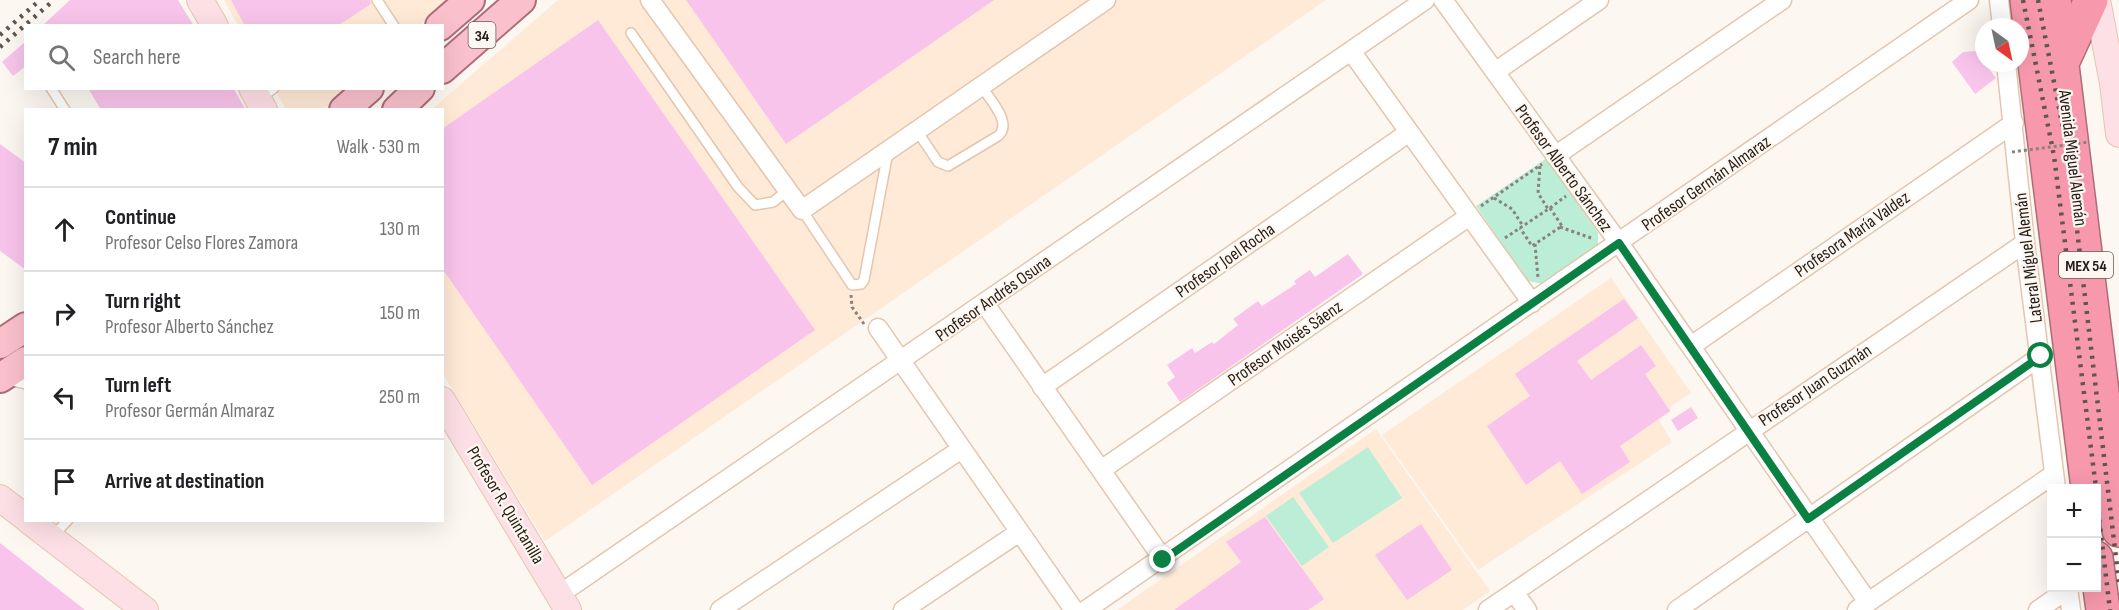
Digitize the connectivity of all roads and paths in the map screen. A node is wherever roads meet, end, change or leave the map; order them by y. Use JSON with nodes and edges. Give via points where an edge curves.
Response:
{"nodes":[{"id":1,"x":200,"y":0,"type":"edge"},
{"id":2,"x":377,"y":0,"type":"edge"},
{"id":3,"x":521,"y":0,"type":"edge"},
{"id":4,"x":650,"y":0,"type":"edge"},
{"id":5,"x":1106,"y":0,"type":"edge"},
{"id":6,"x":1425,"y":0,"type":"edge"},
{"id":7,"x":1443,"y":0,"type":"edge"},
{"id":8,"x":1599,"y":0,"type":"edge"},
{"id":9,"x":1782,"y":0,"type":"edge"},
{"id":10,"x":1969,"y":0,"type":"edge"},
{"id":11,"x":1999,"y":0,"type":"edge"},
{"id":12,"x":2027,"y":0,"type":"edge"},
{"id":13,"x":2054,"y":0,"type":"edge"},
{"id":14,"x":2091,"y":0,"type":"edge"},
{"id":15,"x":2097,"y":0,"type":"edge"},
{"id":16,"x":477,"y":9,"type":"edge"},
{"id":17,"x":2001,"y":18,"type":"edge"},
{"id":18,"x":214,"y":24,"type":"edge"},
{"id":19,"x":393,"y":24,"type":"edge"},
{"id":20,"x":444,"y":24,"type":"edge"},
{"id":21,"x":631,"y":33,"type":"dead end"},
{"id":22,"x":1351,"y":51,"type":"junction"},
{"id":23,"x":444,"y":54,"type":"edge"},
{"id":24,"x":2061,"y":65,"type":"junction"},
{"id":25,"x":444,"y":67,"type":"edge"},
{"id":26,"x":2116,"y":71,"type":"edge"},
{"id":27,"x":1495,"y":72,"type":"junction"},
{"id":28,"x":2007,"y":72,"type":"edge"},
{"id":29,"x":982,"y":87,"type":"junction"},
{"id":30,"x":52,"y":90,"type":"edge"},
{"id":31,"x":367,"y":90,"type":"edge"},
{"id":32,"x":418,"y":90,"type":"edge"},
{"id":33,"x":64,"y":108,"type":"edge"},
{"id":34,"x":346,"y":108,"type":"edge"},
{"id":35,"x":398,"y":108,"type":"edge"},
{"id":36,"x":2014,"y":123,"type":"junction"},
{"id":37,"x":917,"y":131,"type":"junction"},
{"id":38,"x":1408,"y":133,"type":"junction"},
{"id":39,"x":2119,"y":134,"type":"edge"},
{"id":40,"x":2090,"y":142,"type":"dead end"},
{"id":41,"x":888,"y":152,"type":"junction"},
{"id":42,"x":2012,"y":152,"type":"dead end"},
{"id":43,"x":1547,"y":161,"type":"junction"},
{"id":44,"x":1562,"y":187,"type":"dead end"},
{"id":45,"x":788,"y":190,"type":"junction"},
{"id":46,"x":1567,"y":195,"type":"junction"},
{"id":47,"x":1494,"y":198,"type":"junction"},
{"id":48,"x":1573,"y":203,"type":"dead end"},
{"id":49,"x":1549,"y":208,"type":"junction"},
{"id":50,"x":802,"y":210,"type":"junction"},
{"id":51,"x":1474,"y":212,"type":"junction"},
{"id":52,"x":1521,"y":227,"type":"junction"},
{"id":53,"x":1560,"y":227,"type":"junction"},
{"id":54,"x":1498,"y":232,"type":"dead end"},
{"id":55,"x":1619,"y":243,"type":"junction"},
{"id":56,"x":2025,"y":243,"type":"junction"},
{"id":57,"x":1535,"y":244,"type":"junction"},
{"id":58,"x":1592,"y":248,"type":"dead end"},
{"id":59,"x":1530,"y":278,"type":"dead end"},
{"id":60,"x":1538,"y":279,"type":"junction"},
{"id":61,"x":1546,"y":280,"type":"dead end"},
{"id":62,"x":852,"y":285,"type":"junction"},
{"id":63,"x":1532,"y":303,"type":"junction"},
{"id":64,"x":985,"y":304,"type":"junction"},
{"id":65,"x":878,"y":328,"type":"joint"},
{"id":66,"x":13,"y":339,"type":"edge"},
{"id":67,"x":1691,"y":346,"type":"junction"},
{"id":68,"x":2041,"y":356,"type":"junction"},
{"id":69,"x":901,"y":361,"type":"junction"},
{"id":70,"x":24,"y":362,"type":"edge"},
{"id":71,"x":0,"y":370,"type":"edge"},
{"id":72,"x":0,"y":378,"type":"edge"},
{"id":73,"x":24,"y":384,"type":"edge"},
{"id":74,"x":1042,"y":387,"type":"junction"},
{"id":75,"x":444,"y":403,"type":"edge"},
{"id":76,"x":1748,"y":430,"type":"junction"},
{"id":77,"x":960,"y":450,"type":"junction"},
{"id":78,"x":1101,"y":470,"type":"junction"},
{"id":79,"x":2055,"y":481,"type":"edge"},
{"id":80,"x":2087,"y":484,"type":"edge"},
{"id":81,"x":0,"y":498,"type":"edge"},
{"id":82,"x":24,"y":517,"type":"edge"},
{"id":83,"x":1808,"y":519,"type":"junction"},
{"id":84,"x":37,"y":522,"type":"edge"},
{"id":85,"x":59,"y":529,"type":"edge"},
{"id":86,"x":2119,"y":530,"type":"edge"},
{"id":87,"x":1018,"y":533,"type":"junction"},
{"id":88,"x":1163,"y":560,"type":"junction"},
{"id":89,"x":1514,"y":592,"type":"junction"},
{"id":90,"x":2063,"y":592,"type":"edge"},
{"id":91,"x":2069,"y":592,"type":"edge"},
{"id":92,"x":2101,"y":592,"type":"edge"},
{"id":93,"x":564,"y":602,"type":"edge"},
{"id":94,"x":1862,"y":606,"type":"edge"},
{"id":95,"x":145,"y":610,"type":"edge"},
{"id":96,"x":720,"y":610,"type":"edge"},
{"id":97,"x":903,"y":610,"type":"edge"},
{"id":98,"x":1074,"y":610,"type":"edge"},
{"id":99,"x":1086,"y":610,"type":"edge"},
{"id":100,"x":1488,"y":610,"type":"edge"},
{"id":101,"x":1527,"y":610,"type":"edge"},
{"id":102,"x":1677,"y":610,"type":"edge"},
{"id":103,"x":2038,"y":610,"type":"edge"},
{"id":104,"x":2071,"y":610,"type":"edge"},
{"id":105,"x":2103,"y":610,"type":"edge"}],
"edges":[{"from":1,"to":18,"type":"street"},
{"from":2,"to":19,"type":"lane"},
{"from":3,"to":25,"type":"main road","number":"34"},
{"from":4,"to":45,"type":"street"},
{"from":5,"to":29,"type":"street"},
{"from":6,"to":22,"type":"street","name":"Profesor Andrés Osuna"},
{"from":7,"to":27,"type":"street","name":"Profesor Alberto Sánchez"},
{"from":8,"to":27,"type":"street"},
{"from":9,"to":43,"type":"street"},
{"from":10,"to":55,"type":"street","name":"Profesor Germán Almaraz"},
{"from":11,"to":17,"type":"street"},
{"from":12,"to":80,"type":"highway","name":"Avenida Miguel Alemán","number":"MEX 54"},
{"from":13,"to":24,"type":"highway","name":"Avenida Miguel Alemán","number":"MEX 54"},
{"from":14,"to":24,"type":"highway"},
{"from":15,"to":26,"type":"street"},
{"from":16,"to":20,"type":"main road","number":"34"},
{"from":16,"to":23,"type":"lane"},
{"from":21,"to":45,"type":"lane","via":[[738,187],[755,205],[773,202]]},
{"from":22,"to":38,"type":"street"},
{"from":22,"to":64,"type":"street","name":"Profesor Andrés Osuna"},
{"from":24,"to":86,"type":"highway","name":"Avenida Miguel Alemán","number":"MEX 54"},
{"from":26,"to":39,"type":"street"},
{"from":27,"to":43,"type":"street","name":"Profesor Alberto Sánchez"},
{"from":28,"to":36,"type":"street","name":"Lateral Miguel Alemán"},
{"from":29,"to":37,"type":"street"},
{"from":29,"to":37,"type":"lane","via":[[1004,122],[1004,130],[998,136],[948,166],[938,162]]},
{"from":30,"to":33,"type":"lane"},
{"from":31,"to":34,"type":"main road"},
{"from":32,"to":35,"type":"main road"},
{"from":36,"to":56,"type":"street","name":"Lateral Miguel Alemán"},
{"from":36,"to":67,"type":"street","name":"Profesora María Valdez"},
{"from":37,"to":41,"type":"street"},
{"from":38,"to":51,"type":"street"},
{"from":38,"to":74,"type":"street","name":"Profesor Joel Rocha"},
{"from":40,"to":42,"type":"path","bridge":true},
{"from":41,"to":50,"type":"street"},
{"from":41,"to":62,"type":"lane","via":[[864,280]]},
{"from":43,"to":47,"type":"path"},
{"from":43,"to":49,"type":"path","via":[[1538,193]]},
{"from":43,"to":55,"type":"street","name":"Profesor Alberto Sánchez"},
{"from":44,"to":46,"type":"path"},
{"from":45,"to":50,"type":"street"},
{"from":46,"to":48,"type":"path"},
{"from":46,"to":49,"type":"path"},
{"from":47,"to":51,"type":"path"},
{"from":47,"to":52,"type":"path","via":[[1512,209]]},
{"from":49,"to":52,"type":"path"},
{"from":49,"to":53,"type":"path"},
{"from":50,"to":62,"type":"lane"},
{"from":51,"to":63,"type":"street"},
{"from":51,"to":78,"type":"street","name":"Profesor Moisés Sáenz"},
{"from":52,"to":54,"type":"path","via":[[1503,240]]},
{"from":52,"to":57,"type":"path","via":[[1532,246]]},
{"from":53,"to":57,"type":"path"},
{"from":53,"to":58,"type":"path","via":[[1594,237]]},
{"from":55,"to":63,"type":"street","name":"Profesor Germán Almaraz"},
{"from":55,"to":67,"type":"street","name":"Profesor Alberto Sánchez"},
{"from":56,"to":68,"type":"street","name":"Lateral Miguel Alemán"},
{"from":56,"to":76,"type":"street","name":"Profesor Juan Guzmán"},
{"from":57,"to":60,"type":"path"},
{"from":59,"to":60,"type":"path"},
{"from":60,"to":61,"type":"path"},
{"from":62,"to":65,"type":"path","via":[[855,313],[864,324]]},
{"from":63,"to":88,"type":"street","name":"Profesor Germán Almaraz"},
{"from":64,"to":69,"type":"street","name":"Profesor Andrés Osuna"},
{"from":64,"to":74,"type":"street"},
{"from":65,"to":69,"type":"street"},
{"from":66,"to":71,"type":"lane"},
{"from":67,"to":76,"type":"street","name":"Profesor Alberto Sánchez"},
{"from":68,"to":79,"type":"street","name":"Lateral Miguel Alemán"},
{"from":68,"to":83,"type":"street"},
{"from":69,"to":77,"type":"street"},
{"from":69,"to":93,"type":"street","name":"Profesor Andrés Osuna"},
{"from":70,"to":72,"type":"main road"},
{"from":72,"to":73,"type":"lane"},
{"from":74,"to":78,"type":"street"},
{"from":75,"to":93,"type":"street","name":"Profesor R. Quintanilla"},
{"from":76,"to":83,"type":"street","name":"Profesor Alberto Sánchez"},
{"from":76,"to":89,"type":"street","name":"Profesor Juan Guzmán"},
{"from":77,"to":87,"type":"street"},
{"from":77,"to":96,"type":"street"},
{"from":78,"to":88,"type":"street"},
{"from":79,"to":94,"type":"street"},
{"from":81,"to":82,"type":"street"},
{"from":83,"to":94,"type":"street","name":"Profesor Alberto Sánchez"},
{"from":83,"to":102,"type":"street"},
{"from":84,"to":85,"type":"street"},
{"from":85,"to":95,"type":"street"},
{"from":87,"to":97,"type":"street"},
{"from":87,"to":98,"type":"street"},
{"from":88,"to":99,"type":"street","name":"Profesor Germán Almaraz"},
{"from":89,"to":100,"type":"street","name":"Profesor Juan Guzmán"},
{"from":89,"to":101,"type":"street"},
{"from":90,"to":103,"type":"street"},
{"from":91,"to":104,"type":"street"},
{"from":92,"to":105,"type":"highway"}]}
